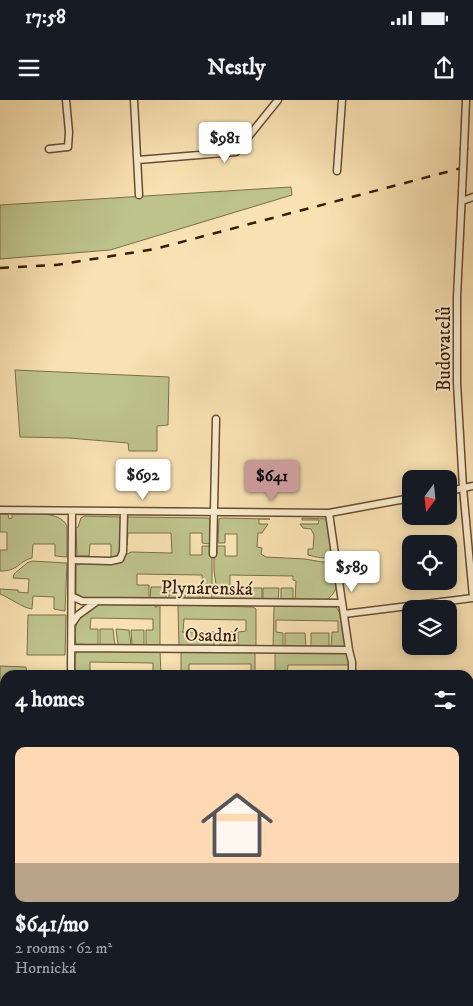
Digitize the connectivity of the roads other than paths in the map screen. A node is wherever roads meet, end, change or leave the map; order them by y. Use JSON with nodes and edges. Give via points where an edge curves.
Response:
{"nodes":[{"id":1,"x":66,"y":100,"type":"edge"},
{"id":2,"x":134,"y":100,"type":"edge"},
{"id":3,"x":278,"y":100,"type":"edge"},
{"id":4,"x":342,"y":100,"type":"edge"},
{"id":5,"x":466,"y":100,"type":"edge"},
{"id":6,"x":49,"y":149,"type":"dead end"},
{"id":7,"x":138,"y":160,"type":"junction"},
{"id":8,"x":337,"y":171,"type":"dead end"},
{"id":9,"x":139,"y":195,"type":"dead end"},
{"id":10,"x":473,"y":197,"type":"edge"},
{"id":11,"x":462,"y":201,"type":"junction"},
{"id":12,"x":216,"y":419,"type":"dead end"},
{"id":13,"x":473,"y":486,"type":"edge"},
{"id":14,"x":463,"y":488,"type":"junction"},
{"id":15,"x":458,"y":489,"type":"edge"},
{"id":16,"x":402,"y":500,"type":"edge"},
{"id":17,"x":0,"y":510,"type":"edge"},
{"id":18,"x":72,"y":511,"type":"junction"},
{"id":19,"x":124,"y":512,"type":"junction"},
{"id":20,"x":214,"y":513,"type":"junction"},
{"id":21,"x":329,"y":513,"type":"junction"},
{"id":22,"x":469,"y":521,"type":"edge"},
{"id":23,"x":213,"y":554,"type":"dead end"},
{"id":24,"x":471,"y":554,"type":"edge"},
{"id":25,"x":73,"y":560,"type":"junction"},
{"id":26,"x":73,"y":597,"type":"junction"},
{"id":27,"x":473,"y":598,"type":"edge"},
{"id":28,"x":97,"y":601,"type":"junction"},
{"id":29,"x":342,"y":603,"type":"junction"},
{"id":30,"x":344,"y":614,"type":"junction"},
{"id":31,"x":73,"y":622,"type":"junction"},
{"id":32,"x":72,"y":648,"type":"junction"},
{"id":33,"x":349,"y":650,"type":"junction"},
{"id":34,"x":71,"y":670,"type":"edge"},
{"id":35,"x":352,"y":670,"type":"edge"}],
"edges":[{"from":1,"to":6,"type":"street","via":[[68,147]]},
{"from":2,"to":7,"type":"street"},
{"from":3,"to":7,"type":"street","via":[[236,152]]},
{"from":4,"to":8,"type":"street"},
{"from":5,"to":11,"type":"street","name":"Budovatelů","bridge":true},
{"from":7,"to":9,"type":"street"},
{"from":10,"to":11,"type":"street"},
{"from":11,"to":14,"type":"street","name":"Budovatelů","via":[[457,383]]},
{"from":12,"to":20,"type":"street"},
{"from":13,"to":14,"type":"street"},
{"from":14,"to":15,"type":"street"},
{"from":14,"to":22,"type":"street","name":"Budovatelů"},
{"from":16,"to":21,"type":"street"},
{"from":17,"to":18,"type":"street"},
{"from":18,"to":19,"type":"street"},
{"from":18,"to":25,"type":"street"},
{"from":19,"to":20,"type":"street"},
{"from":19,"to":25,"type":"street","via":[[120,559]]},
{"from":20,"to":21,"type":"street"},
{"from":20,"to":23,"type":"street"},
{"from":21,"to":29,"type":"street"},
{"from":22,"to":24,"type":"street","name":"Budovatelů"},
{"from":24,"to":27,"type":"street","name":"Budovatelů"},
{"from":25,"to":26,"type":"street"},
{"from":26,"to":28,"type":"street","name":"Plynárenská"},
{"from":26,"to":31,"type":"street"},
{"from":27,"to":30,"type":"street"},
{"from":28,"to":29,"type":"street","name":"Plynárenská"},
{"from":28,"to":31,"type":"street"},
{"from":29,"to":30,"type":"street"},
{"from":30,"to":33,"type":"street"},
{"from":31,"to":32,"type":"street"},
{"from":32,"to":33,"type":"street","name":"Osadní"},
{"from":32,"to":34,"type":"street"},
{"from":33,"to":35,"type":"street"}]}
